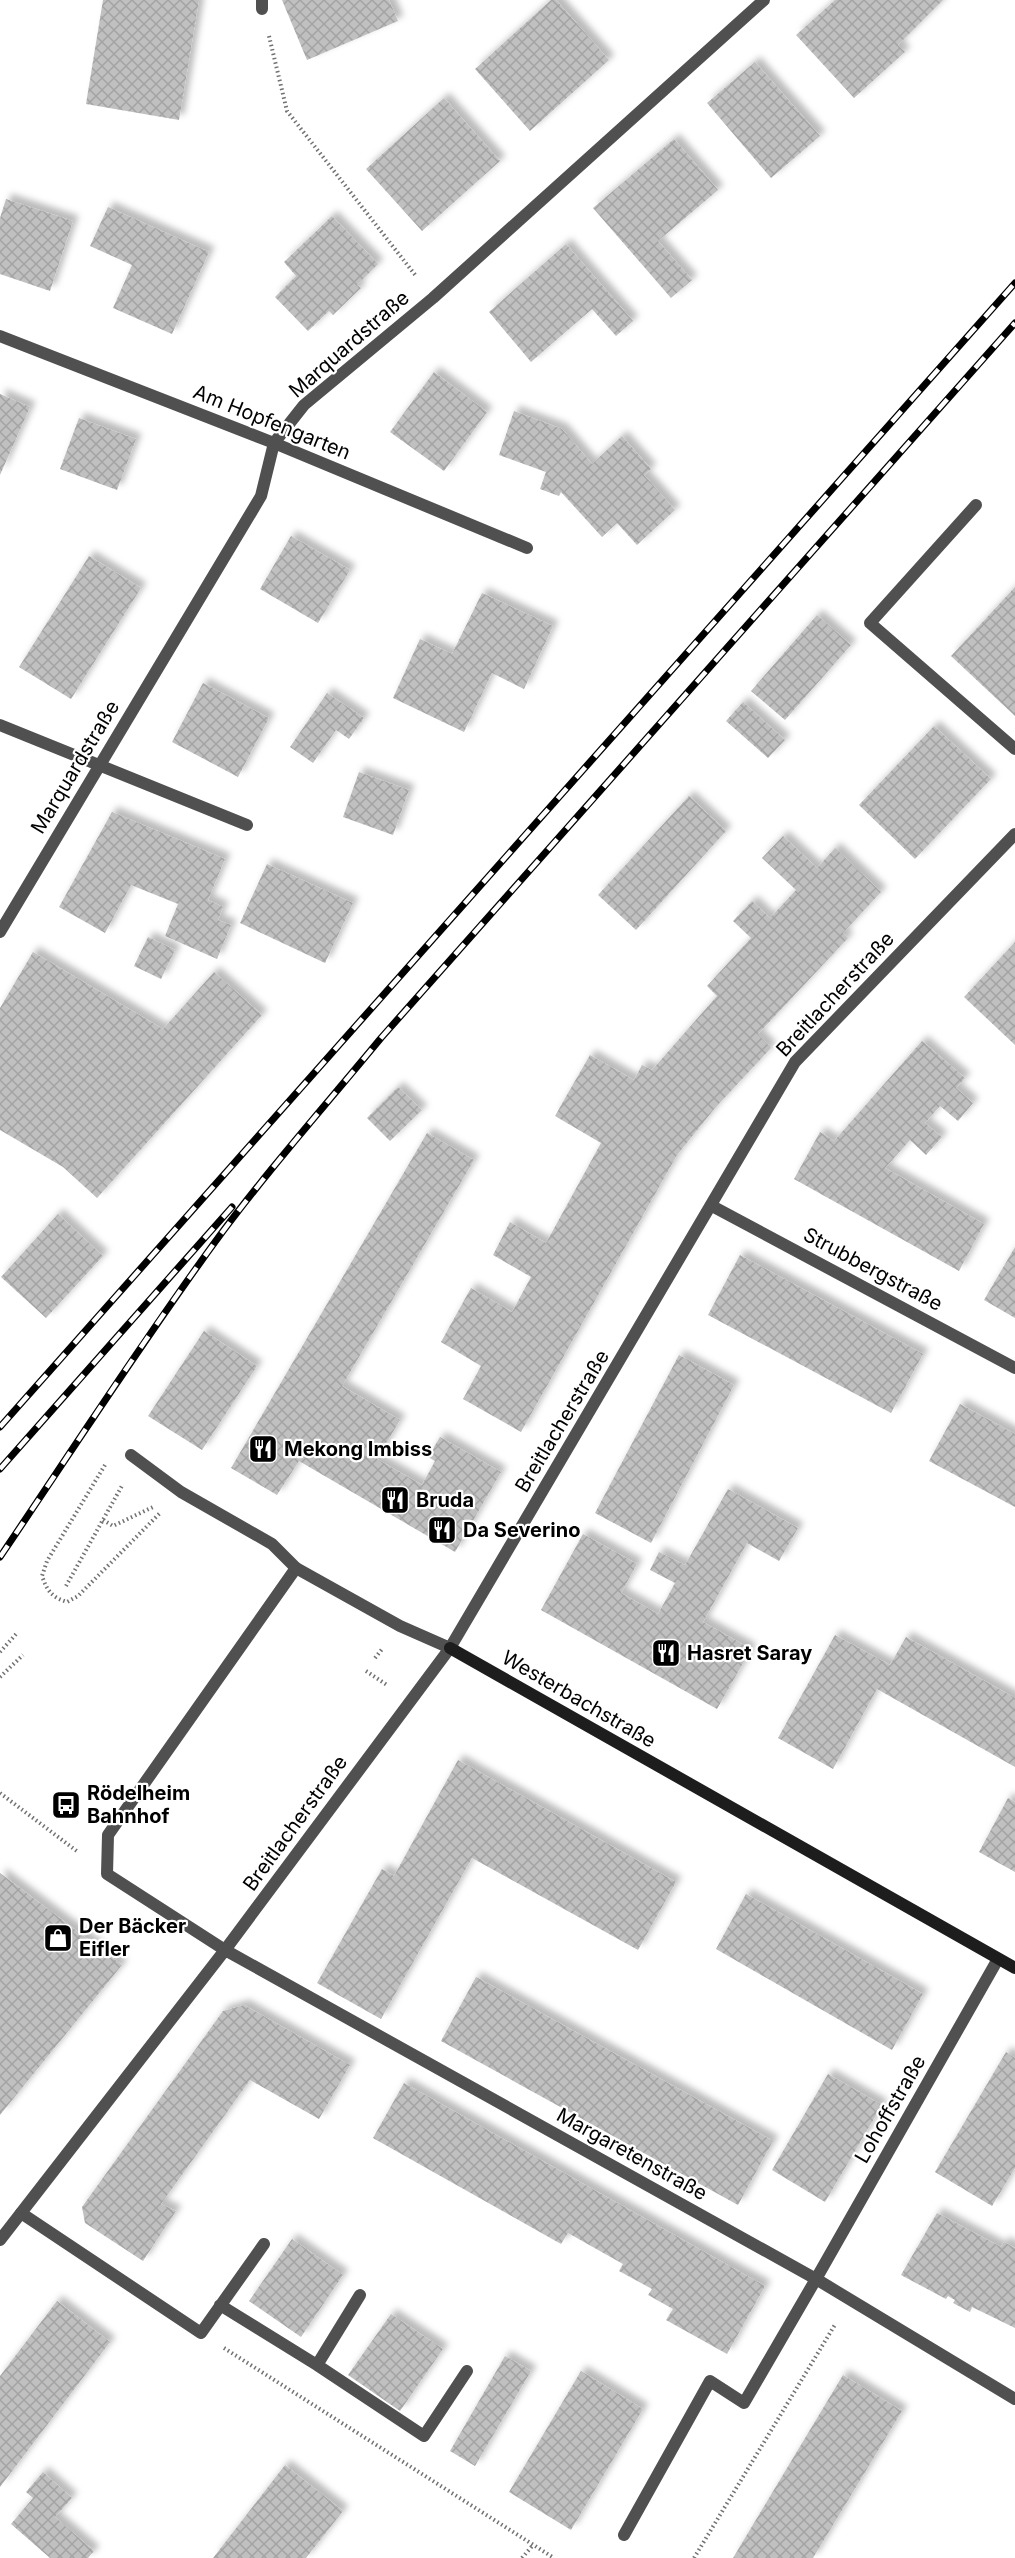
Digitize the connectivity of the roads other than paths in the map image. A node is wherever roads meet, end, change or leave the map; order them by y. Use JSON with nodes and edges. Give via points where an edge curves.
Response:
{"nodes":[{"id":1,"x":764,"y":0,"type":"edge"},
{"id":2,"x":0,"y":336,"type":"edge"},
{"id":3,"x":274,"y":443,"type":"junction"},
{"id":4,"x":976,"y":505,"type":"dead end"},
{"id":5,"x":527,"y":548,"type":"dead end"},
{"id":6,"x":0,"y":725,"type":"edge"},
{"id":7,"x":1015,"y":749,"type":"edge"},
{"id":8,"x":99,"y":763,"type":"junction"},
{"id":9,"x":247,"y":825,"type":"dead end"},
{"id":10,"x":1015,"y":834,"type":"edge"},
{"id":11,"x":0,"y":932,"type":"edge"},
{"id":12,"x":712,"y":1206,"type":"junction"},
{"id":13,"x":1015,"y":1368,"type":"edge"},
{"id":14,"x":131,"y":1455,"type":"dead end"},
{"id":15,"x":296,"y":1568,"type":"junction"},
{"id":16,"x":450,"y":1648,"type":"junction"},
{"id":17,"x":225,"y":1950,"type":"junction"},
{"id":18,"x":998,"y":1959,"type":"junction"},
{"id":19,"x":1015,"y":1968,"type":"edge"},
{"id":20,"x":21,"y":2213,"type":"junction"},
{"id":21,"x":0,"y":2240,"type":"edge"},
{"id":22,"x":264,"y":2244,"type":"dead end"},
{"id":23,"x":816,"y":2279,"type":"junction"},
{"id":24,"x":360,"y":2295,"type":"dead end"},
{"id":25,"x":220,"y":2305,"type":"junction"},
{"id":26,"x":317,"y":2365,"type":"junction"},
{"id":27,"x":467,"y":2371,"type":"dead end"},
{"id":28,"x":1015,"y":2399,"type":"edge"},
{"id":29,"x":624,"y":2535,"type":"dead end"}],
"edges":[{"from":1,"to":3,"type":"street","name":"Marquardstraße","via":[[433,298],[304,405]]},
{"from":2,"to":3,"type":"street","name":"Am Hopfengarten"},
{"from":3,"to":5,"type":"street","name":"Am Hopfengarten"},
{"from":3,"to":8,"type":"street","name":"Marquardstraße","via":[[261,496]]},
{"from":4,"to":7,"type":"street","via":[[870,623]]},
{"from":6,"to":8,"type":"street"},
{"from":8,"to":9,"type":"street"},
{"from":8,"to":11,"type":"street","name":"Marquardstraße"},
{"from":10,"to":12,"type":"street","name":"Breitlacherstraße","via":[[795,1062]]},
{"from":12,"to":13,"type":"street","name":"Strubbergstraße"},
{"from":12,"to":16,"type":"street","name":"Breitlacherstraße"},
{"from":14,"to":15,"type":"street","name":"Westerbachstraße","via":[[182,1492],[272,1544]]},
{"from":15,"to":16,"type":"street","name":"Westerbachstraße","via":[[400,1626]]},
{"from":15,"to":17,"type":"street","name":"Margaretenstraße","via":[[108,1835],[107,1874]]},
{"from":16,"to":17,"type":"street","name":"Breitlacherstraße"},
{"from":16,"to":18,"type":"street","name":"Westerbachstraße"},
{"from":17,"to":20,"type":"street","name":"Breitlacherstraße"},
{"from":17,"to":23,"type":"street","name":"Margaretenstraße"},
{"from":18,"to":19,"type":"street","name":"Westerbachstraße"},
{"from":18,"to":23,"type":"street","name":"Lohoffstraße"},
{"from":20,"to":21,"type":"street","name":"Breitlacherstraße"},
{"from":20,"to":25,"type":"street","via":[[201,2333]]},
{"from":22,"to":25,"type":"street"},
{"from":23,"to":28,"type":"street","name":"Margaretenstraße"},
{"from":23,"to":29,"type":"street","name":"Lohoffstraße","via":[[744,2403],[710,2381]]},
{"from":24,"to":26,"type":"street"},
{"from":25,"to":26,"type":"street"},
{"from":26,"to":27,"type":"street","via":[[424,2436]]}]}
